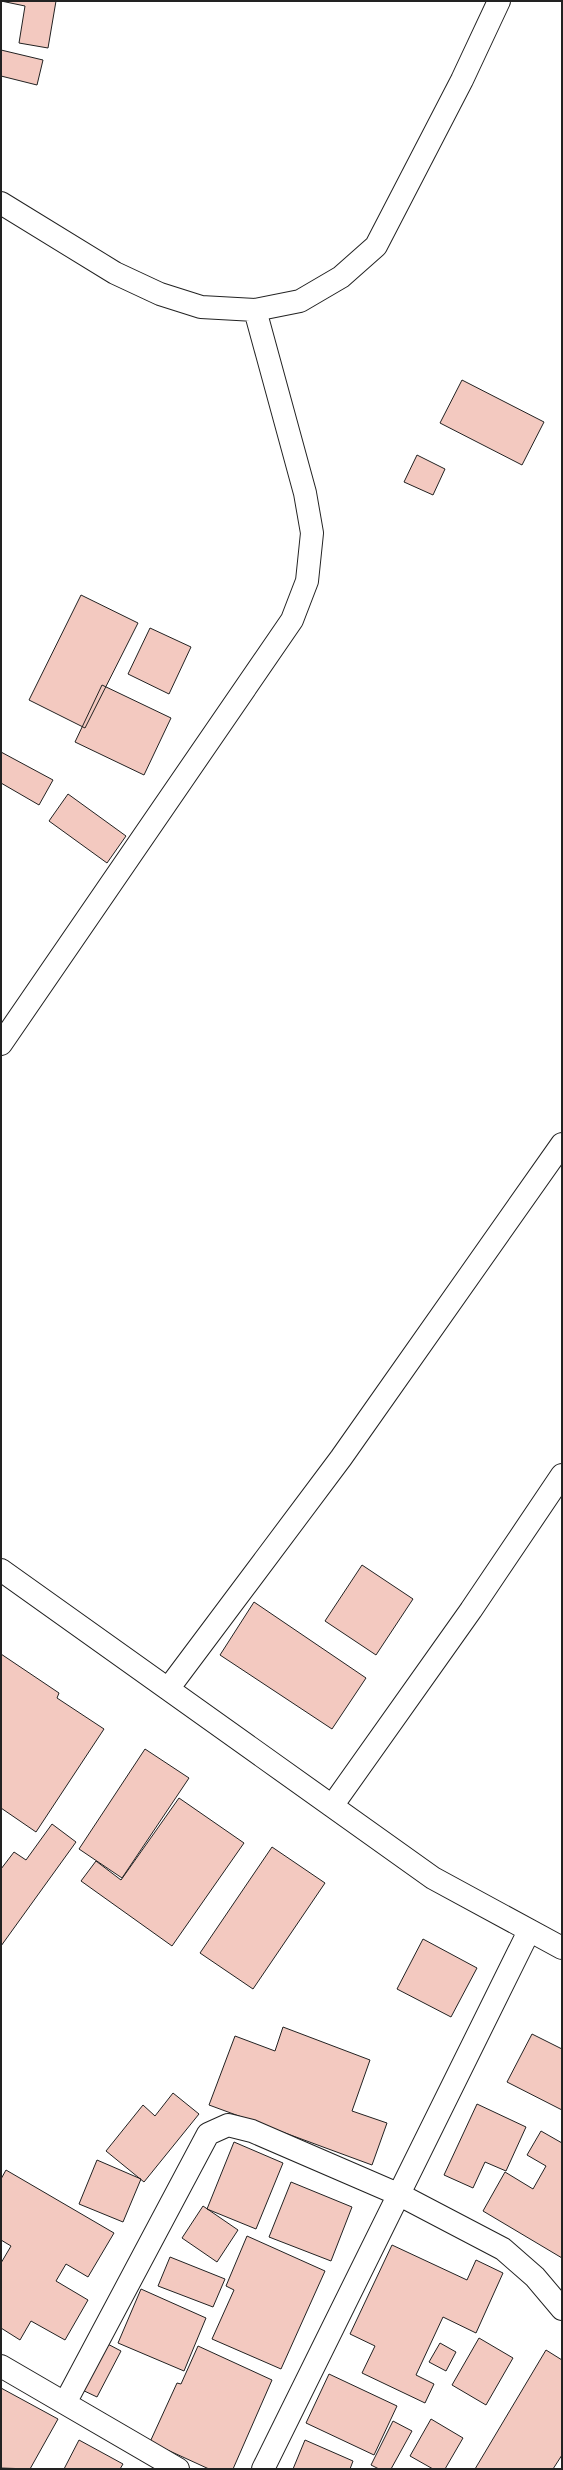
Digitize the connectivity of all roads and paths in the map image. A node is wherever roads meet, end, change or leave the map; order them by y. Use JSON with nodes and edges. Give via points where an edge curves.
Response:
{"nodes":[{"id":1,"x":499,"y":1,"type":"edge"},
{"id":2,"x":1,"y":203,"type":"edge"},
{"id":3,"x":255,"y":310,"type":"junction"},
{"id":4,"x":1,"y":1044,"type":"edge"},
{"id":5,"x":562,"y":1144,"type":"edge"},
{"id":6,"x":562,"y":1475,"type":"edge"},
{"id":7,"x":1,"y":1570,"type":"edge"},
{"id":8,"x":168,"y":1689,"type":"junction"},
{"id":9,"x":332,"y":1806,"type":"junction"},
{"id":10,"x":529,"y":1931,"type":"junction"},
{"id":11,"x":562,"y":1948,"type":"edge"},
{"id":12,"x":400,"y":2195,"type":"junction"},
{"id":13,"x":562,"y":2309,"type":"edge"},
{"id":14,"x":1,"y":2366,"type":"edge"},
{"id":15,"x":65,"y":2403,"type":"junction"},
{"id":16,"x":178,"y":2469,"type":"edge"},
{"id":17,"x":263,"y":2469,"type":"edge"}],
"edges":[{"from":1,"to":3,"type":"street","via":[[462,80],[376,246],[341,278],[300,301]]},
{"from":2,"to":3,"type":"street","via":[[115,273],[160,294],[202,307]]},
{"from":3,"to":4,"type":"street","via":[[306,493],[312,533],[307,581],[292,620]]},
{"from":5,"to":8,"type":"street","via":[[341,1458]]},
{"from":6,"to":9,"type":"street","via":[[471,1610]]},
{"from":7,"to":8,"type":"street"},
{"from":8,"to":9,"type":"street"},
{"from":9,"to":10,"type":"street","via":[[433,1878]]},
{"from":10,"to":11,"type":"street"},
{"from":10,"to":12,"type":"street"},
{"from":12,"to":13,"type":"street","via":[[503,2249],[535,2277]]},
{"from":12,"to":15,"type":"street","via":[[252,2131],[228,2125],[208,2134]]},
{"from":12,"to":17,"type":"street"},
{"from":14,"to":15,"type":"street"},
{"from":15,"to":16,"type":"street"}]}
